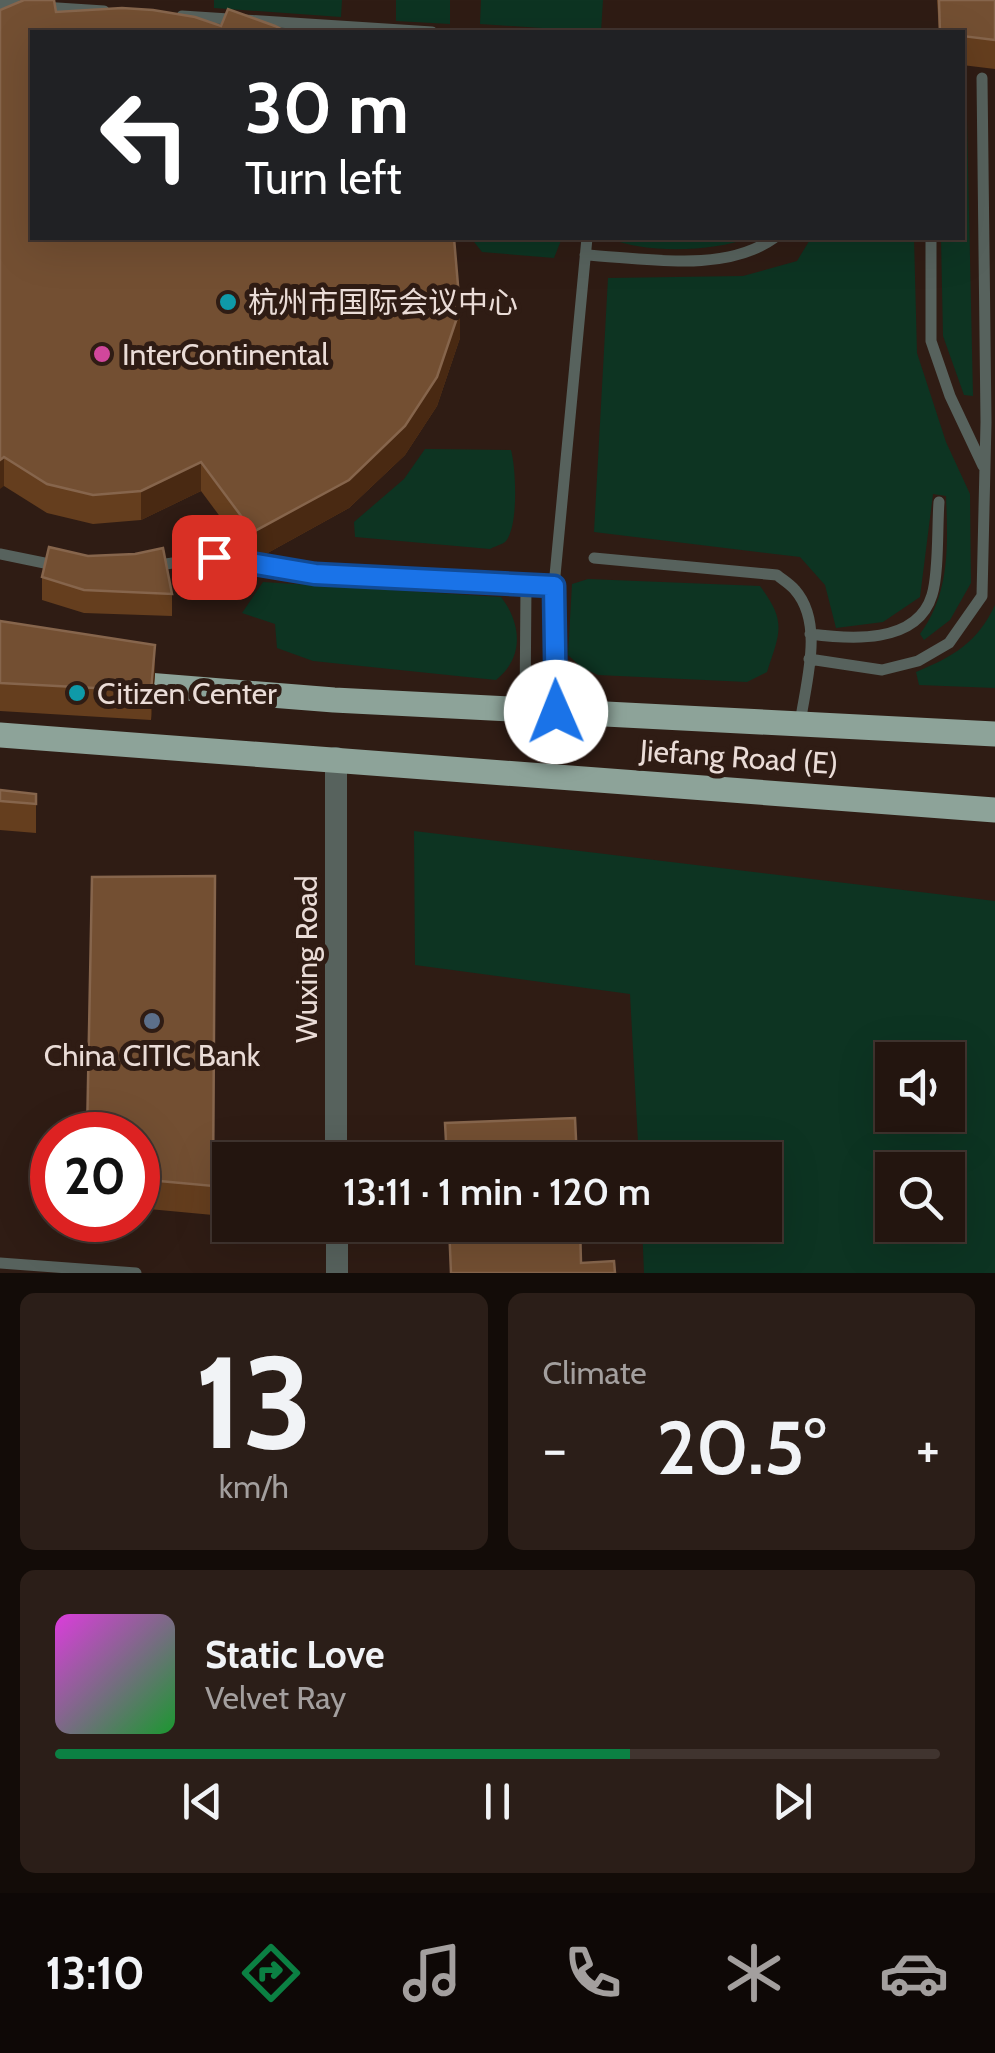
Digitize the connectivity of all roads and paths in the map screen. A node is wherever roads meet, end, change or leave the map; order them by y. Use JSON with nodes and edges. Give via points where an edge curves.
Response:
{"nodes":[{"id":1,"x":0,"y":4,"type":"edge"},
{"id":2,"x":124,"y":12,"type":"edge"},
{"id":3,"x":162,"y":15,"type":"edge"},
{"id":4,"x":400,"y":30,"type":"edge"},
{"id":5,"x":982,"y":78,"type":"dead end"},
{"id":6,"x":587,"y":240,"type":"edge"},
{"id":7,"x":771,"y":240,"type":"edge"},
{"id":8,"x":931,"y":240,"type":"edge"},
{"id":9,"x":585,"y":255,"type":"junction"},
{"id":10,"x":985,"y":470,"type":"junction"},
{"id":11,"x":939,"y":502,"type":"dead end"},
{"id":12,"x":0,"y":554,"type":"edge"},
{"id":13,"x":594,"y":558,"type":"dead end"},
{"id":14,"x":69,"y":568,"type":"edge"},
{"id":15,"x":134,"y":568,"type":"edge"},
{"id":16,"x":526,"y":584,"type":"junction"},
{"id":17,"x":554,"y":586,"type":"junction"},
{"id":18,"x":810,"y":634,"type":"junction"},
{"id":19,"x":808,"y":660,"type":"junction"},
{"id":20,"x":98,"y":681,"type":"edge"},
{"id":21,"x":525,"y":710,"type":"junction"},
{"id":22,"x":556,"y":712,"type":"junction"},
{"id":23,"x":800,"y":724,"type":"junction"},
{"id":24,"x":995,"y":734,"type":"edge"},
{"id":25,"x":0,"y":735,"type":"edge"},
{"id":26,"x":336,"y":758,"type":"junction"},
{"id":27,"x":995,"y":810,"type":"edge"},
{"id":28,"x":336,"y":1142,"type":"edge"},
{"id":29,"x":336,"y":1242,"type":"edge"},
{"id":30,"x":0,"y":1263,"type":"edge"},
{"id":31,"x":136,"y":1273,"type":"edge"},
{"id":32,"x":337,"y":1273,"type":"edge"}],
"edges":[{"from":1,"to":2,"type":"lane"},
{"from":3,"to":4,"type":"lane"},
{"from":5,"to":10,"type":"lane"},
{"from":6,"to":9,"type":"lane"},
{"from":7,"to":9,"type":"lane","via":[[699,260]]},
{"from":8,"to":10,"type":"lane","via":[[932,341]]},
{"from":9,"to":17,"type":"lane"},
{"from":10,"to":19,"type":"lane","via":[[982,596],[949,643],[918,661],[882,670]]},
{"from":11,"to":18,"type":"lane","via":[[932,596],[920,616],[887,634],[855,640]]},
{"from":12,"to":14,"type":"lane"},
{"from":13,"to":18,"type":"lane","via":[[777,574],[798,592]]},
{"from":15,"to":16,"type":"lane","via":[[214,557],[315,574]]},
{"from":16,"to":17,"type":"lane"},
{"from":16,"to":21,"type":"lane"},
{"from":17,"to":22,"type":"lane"},
{"from":18,"to":19,"type":"lane"},
{"from":19,"to":23,"type":"lane"},
{"from":20,"to":21,"type":"main road","name":"Jiefang Road (E)"},
{"from":21,"to":22,"type":"main road","name":"Jiefang Road (E)"},
{"from":22,"to":23,"type":"main road","name":"Jiefang Road (E)"},
{"from":23,"to":24,"type":"main road","name":"Jiefang Road (E)"},
{"from":25,"to":26,"type":"main road","name":"Jiefang Road (E)"},
{"from":26,"to":27,"type":"main road","name":"Jiefang Road (E)"},
{"from":26,"to":28,"type":"street","name":"Wuxing Road"},
{"from":29,"to":32,"type":"street"},
{"from":30,"to":31,"type":"lane"}]}
